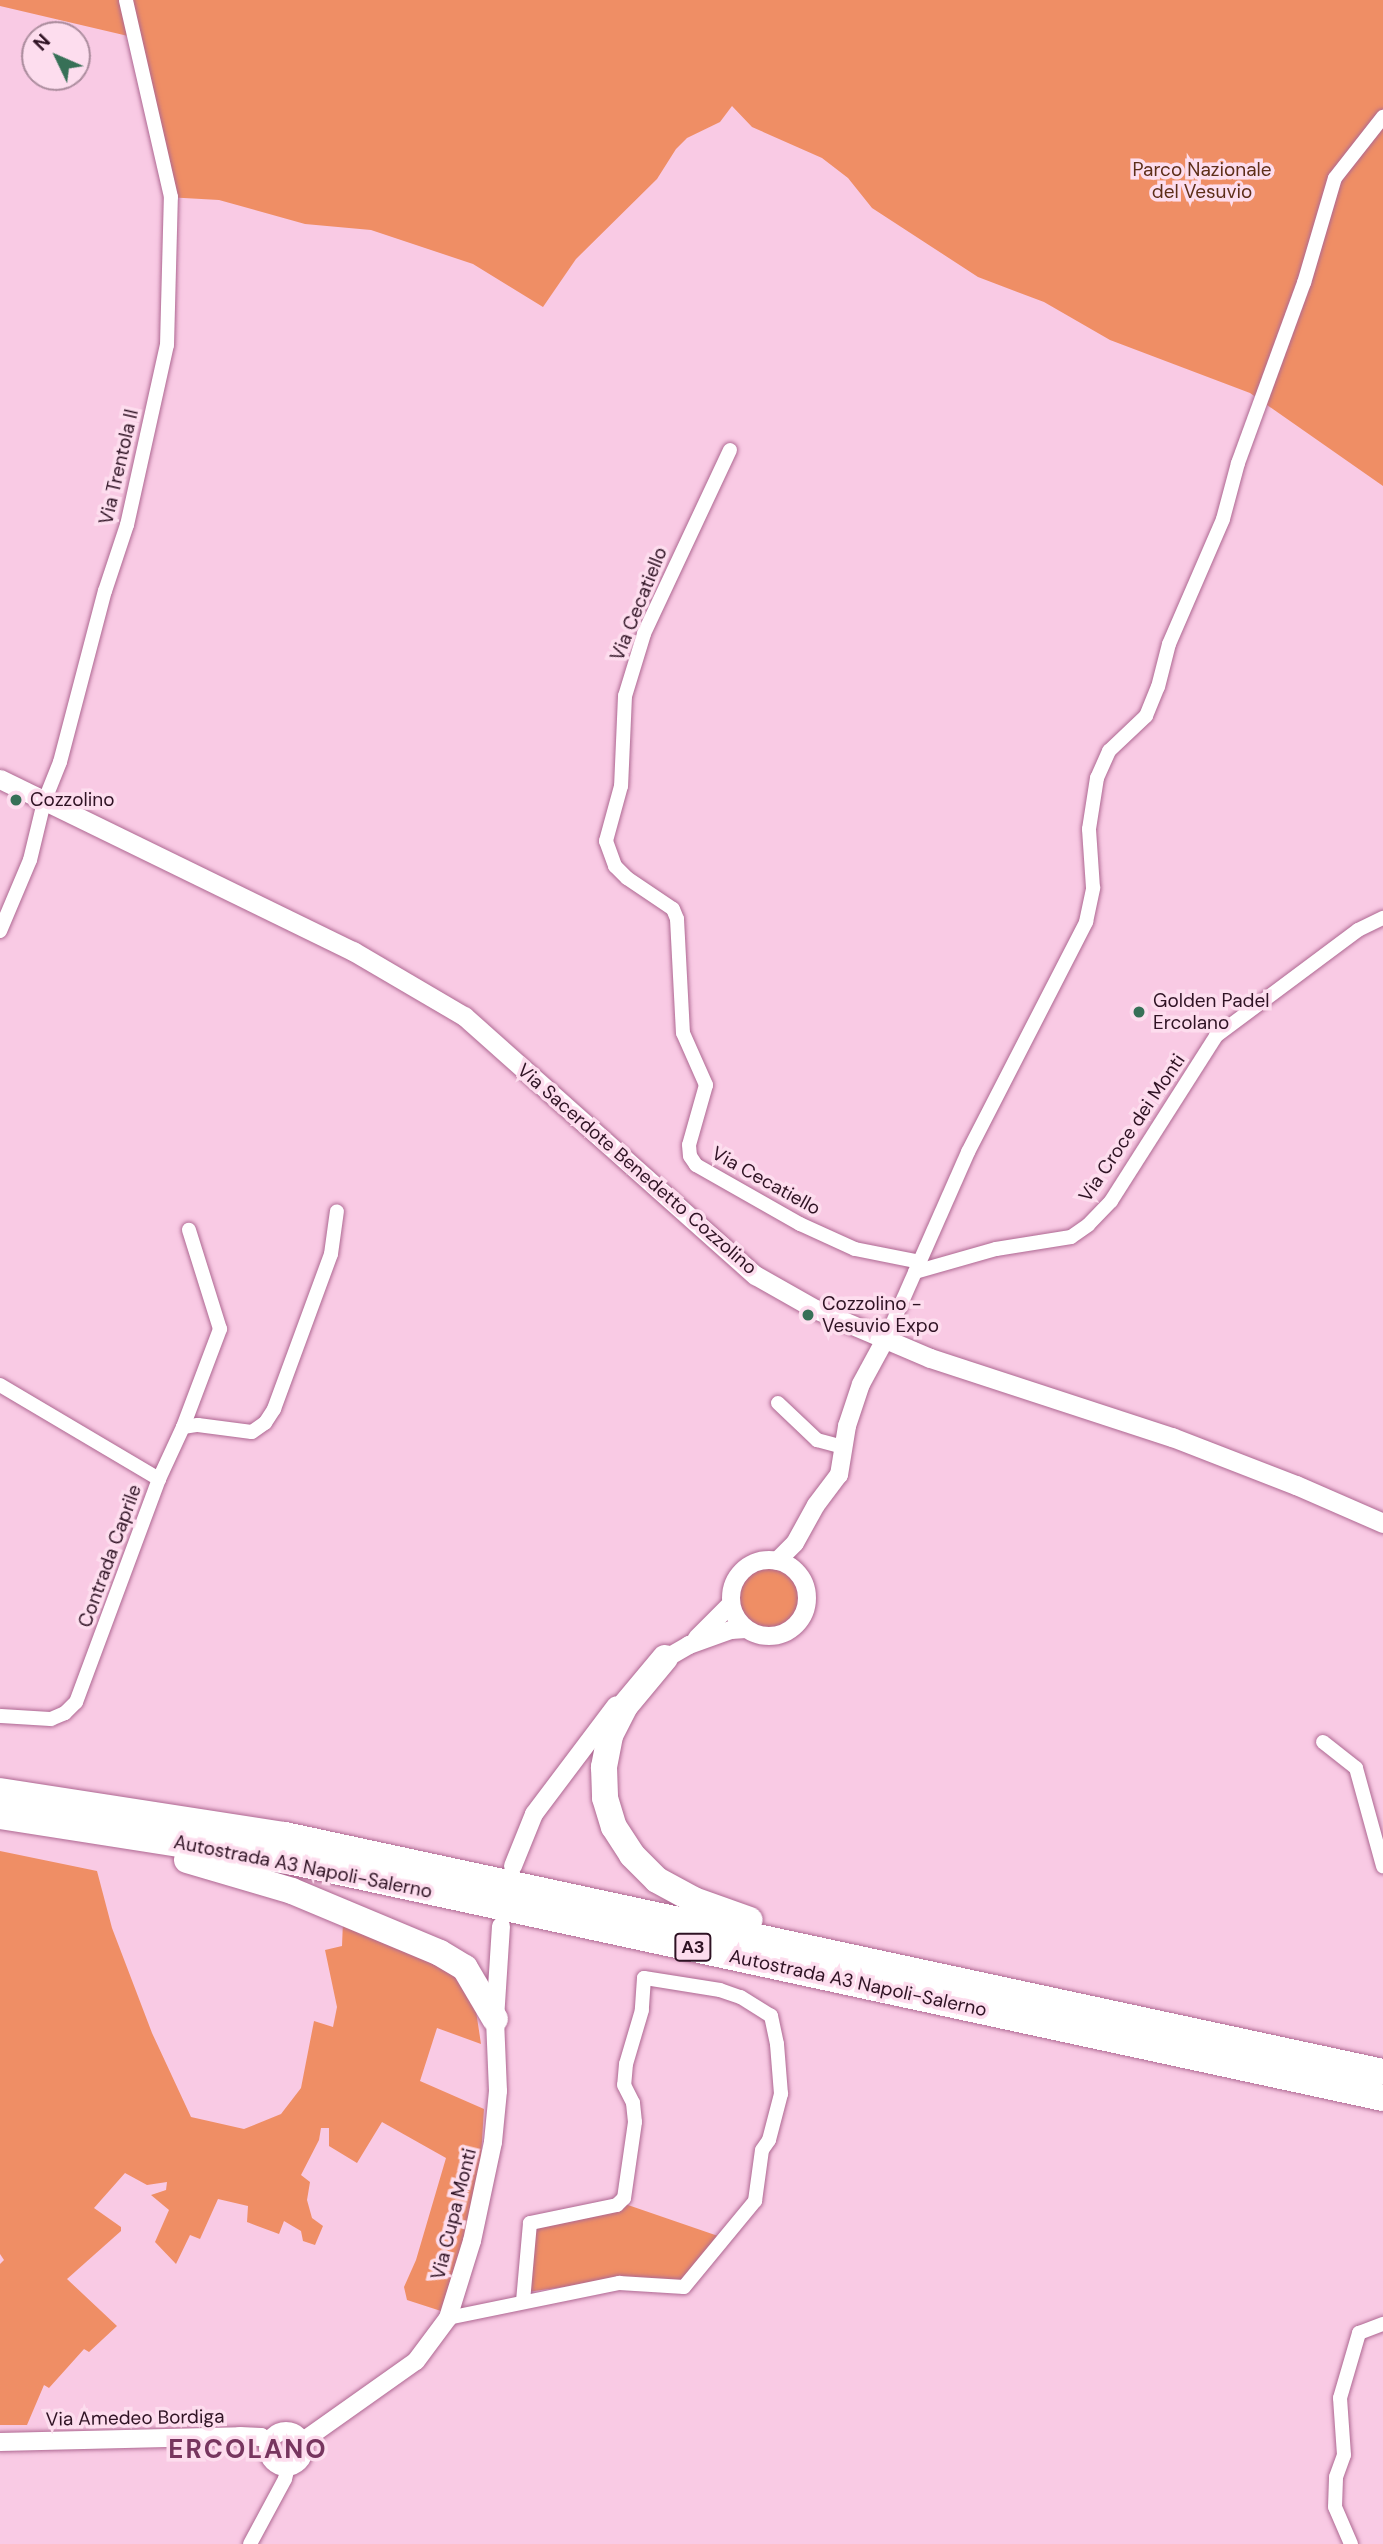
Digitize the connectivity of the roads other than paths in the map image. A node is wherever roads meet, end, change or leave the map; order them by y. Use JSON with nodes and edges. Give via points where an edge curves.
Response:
{"nodes":[{"id":1,"x":126,"y":0,"type":"edge"},
{"id":2,"x":1383,"y":117,"type":"edge"},
{"id":3,"x":730,"y":450,"type":"dead end"},
{"id":4,"x":0,"y":779,"type":"edge"},
{"id":5,"x":44,"y":802,"type":"junction"},
{"id":6,"x":1383,"y":918,"type":"edge"},
{"id":7,"x":0,"y":931,"type":"edge"},
{"id":8,"x":337,"y":1211,"type":"dead end"},
{"id":9,"x":189,"y":1230,"type":"dead end"},
{"id":10,"x":918,"y":1267,"type":"junction"},
{"id":11,"x":886,"y":1338,"type":"junction"},
{"id":12,"x":0,"y":1385,"type":"edge"},
{"id":13,"x":778,"y":1403,"type":"dead end"},
{"id":14,"x":183,"y":1427,"type":"junction"},
{"id":15,"x":843,"y":1447,"type":"junction"},
{"id":16,"x":159,"y":1479,"type":"junction"},
{"id":17,"x":1383,"y":1523,"type":"edge"},
{"id":18,"x":795,"y":1543,"type":"junction"},
{"id":19,"x":777,"y":1561,"type":"junction"},
{"id":20,"x":796,"y":1571,"type":"junction"},
{"id":21,"x":730,"y":1604,"type":"junction"},
{"id":22,"x":746,"y":1629,"type":"junction"},
{"id":23,"x":689,"y":1644,"type":"junction"},
{"id":24,"x":665,"y":1658,"type":"junction"},
{"id":25,"x":0,"y":1716,"type":"edge"},
{"id":26,"x":1323,"y":1742,"type":"dead end"},
{"id":27,"x":0,"y":1790,"type":"edge"},
{"id":28,"x":0,"y":1816,"type":"edge"},
{"id":29,"x":0,"y":1822,"type":"edge"},
{"id":30,"x":513,"y":1866,"type":"dead end"},
{"id":31,"x":1383,"y":1866,"type":"edge"},
{"id":32,"x":501,"y":1926,"type":"dead end"},
{"id":33,"x":929,"y":1973,"type":"junction"},
{"id":34,"x":495,"y":2019,"type":"junction"},
{"id":35,"x":1383,"y":2072,"type":"edge"},
{"id":36,"x":1383,"y":2098,"type":"edge"},
{"id":37,"x":523,"y":2301,"type":"junction"},
{"id":38,"x":448,"y":2318,"type":"junction"},
{"id":39,"x":1383,"y":2324,"type":"edge"},
{"id":40,"x":303,"y":2441,"type":"junction"},
{"id":41,"x":0,"y":2442,"type":"edge"},
{"id":42,"x":270,"y":2442,"type":"junction"},
{"id":43,"x":288,"y":2467,"type":"junction"},
{"id":44,"x":250,"y":2544,"type":"edge"},
{"id":45,"x":1351,"y":2544,"type":"edge"}],
"edges":[{"from":1,"to":5,"type":"street","name":"Via Trentola II","via":[[171,197],[167,345],[127,525],[60,762]]},
{"from":2,"to":10,"type":"street","via":[[1335,178],[1223,519],[1169,644],[1146,716],[1110,751],[1097,778],[1089,829],[1093,888],[1086,922],[968,1152]]},
{"from":3,"to":10,"type":"street","name":"Via Cecatiello","via":[[643,634],[625,696],[621,786],[606,841],[615,866],[673,909],[677,919],[683,1033],[706,1085],[689,1145],[696,1165],[800,1224],[855,1249]]},
{"from":4,"to":5,"type":"main road","name":"Via Sacerdote Benedetto Cozzolino"},
{"from":5,"to":7,"type":"street","name":"Via Trentola II","via":[[30,860]]},
{"from":5,"to":11,"type":"main road","name":"Via Sacerdote Benedetto Cozzolino","via":[[353,951],[464,1016],[755,1275],[815,1309]]},
{"from":6,"to":10,"type":"street","name":"Via Croce dei Monti","via":[[1358,930],[1216,1036],[1111,1200],[1088,1225],[1071,1237]]},
{"from":8,"to":14,"type":"street","via":[[331,1254],[265,1423],[252,1432]]},
{"from":9,"to":14,"type":"street","via":[[220,1329]]},
{"from":10,"to":11,"type":"street"},
{"from":11,"to":15,"type":"street","via":[[861,1384]]},
{"from":11,"to":17,"type":"main road","name":"Via Sacerdote Benedetto Cozzolino","via":[[930,1358],[1172,1437]]},
{"from":12,"to":16,"type":"street","name":"Contrada Caprile"},
{"from":13,"to":15,"type":"street","via":[[817,1440]]},
{"from":14,"to":16,"type":"street"},
{"from":15,"to":18,"type":"street","via":[[839,1475]]},
{"from":16,"to":25,"type":"street","name":"Contrada Caprile","via":[[76,1702],[51,1719]]},
{"from":18,"to":19,"type":"street"},
{"from":18,"to":20,"type":"street"},
{"from":19,"to":20,"type":"street"},
{"from":19,"to":21,"type":"street","via":[[749,1565],[731,1589]]},
{"from":20,"to":22,"type":"street","via":[[807,1597],[798,1623],[773,1637]]},
{"from":21,"to":22,"type":"street"},
{"from":21,"to":23,"type":"street"},
{"from":22,"to":23,"type":"street"},
{"from":23,"to":24,"type":"street"},
{"from":24,"to":30,"type":"street","via":[[638,1678],[534,1814]]},
{"from":24,"to":33,"type":"highway","via":[[625,1706],[610,1736],[604,1767],[605,1798],[614,1827],[632,1855],[657,1880],[694,1900],[758,1922],[870,1950]]},
{"from":26,"to":31,"type":"street","via":[[1356,1768]]},
{"from":27,"to":33,"type":"highway","name":"Autostrada A3 Napoli-Salerno","number":"A3","via":[[285,1835]]},
{"from":28,"to":36,"type":"highway","name":"Autostrada A3 Napoli-Salerno","number":"A3","via":[[293,1862]]},
{"from":29,"to":34,"type":"highway","via":[[219,1867],[292,1891],[440,1953],[465,1968]]},
{"from":32,"to":34,"type":"street","name":"Via Cupa Monti"},
{"from":33,"to":35,"type":"highway","name":"Autostrada A3 Napoli-Salerno","number":"A3"},
{"from":34,"to":38,"type":"street","name":"Via Cupa Monti","via":[[498,2091],[493,2142],[472,2241]]},
{"from":37,"to":37,"type":"street","via":[[619,2283],[684,2287],[755,2201],[762,2150],[781,2094],[771,2016],[720,1990],[644,1978],[642,2010],[625,2074],[635,2122],[624,2198],[617,2205],[530,2223]]},
{"from":37,"to":38,"type":"street"},
{"from":38,"to":40,"type":"street","name":"Via Cupa Monti","via":[[416,2361]]},
{"from":39,"to":45,"type":"street","via":[[1359,2333],[1340,2398],[1344,2455],[1336,2477],[1335,2507]]},
{"from":40,"to":42,"type":"street","via":[[284,2431]]},
{"from":40,"to":43,"type":"street","via":[[304,2454]]},
{"from":41,"to":42,"type":"street","name":"Via Amedeo Bordiga","via":[[240,2436]]},
{"from":42,"to":43,"type":"street","via":[[270,2457]]},
{"from":43,"to":44,"type":"street"}]}
